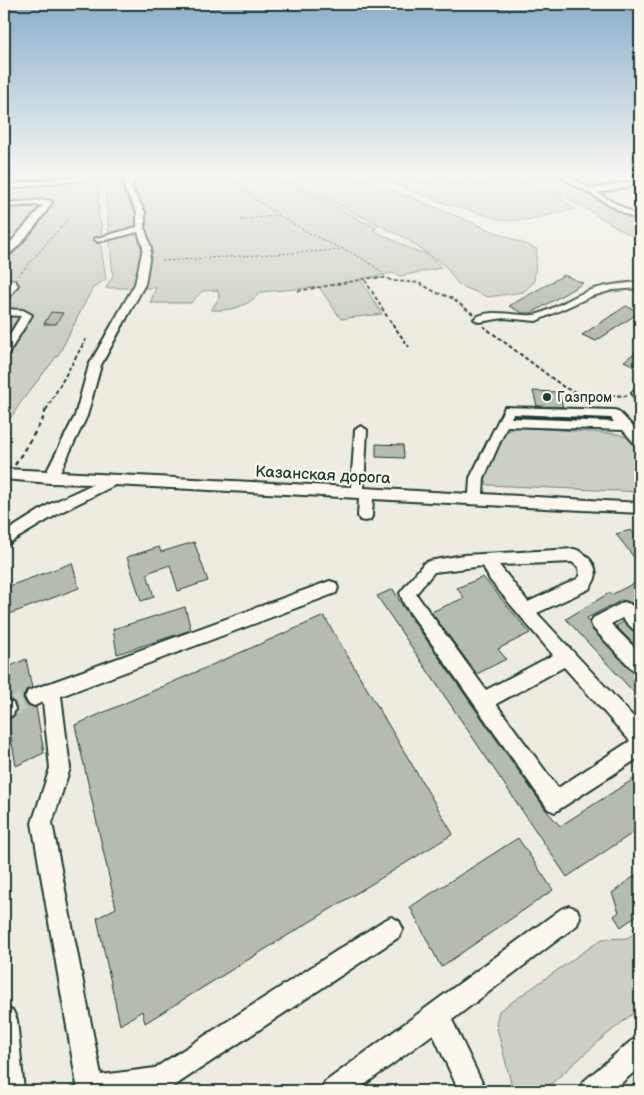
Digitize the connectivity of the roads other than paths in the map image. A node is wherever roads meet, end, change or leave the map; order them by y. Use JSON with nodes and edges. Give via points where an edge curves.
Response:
{"nodes":[{"id":1,"x":27,"y":227,"type":"edge"},
{"id":2,"x":141,"y":229,"type":"joint"},
{"id":3,"x":98,"y":239,"type":"dead end"},
{"id":4,"x":8,"y":244,"type":"edge"},
{"id":5,"x":4,"y":255,"type":"edge"},
{"id":6,"x":10,"y":283,"type":"edge"},
{"id":7,"x":640,"y":284,"type":"edge"},
{"id":8,"x":4,"y":298,"type":"edge"},
{"id":9,"x":4,"y":312,"type":"edge"},
{"id":10,"x":479,"y":319,"type":"road end"},
{"id":11,"x":4,"y":352,"type":"edge"},
{"id":12,"x":361,"y":430,"type":"dead end"},
{"id":13,"x":640,"y":441,"type":"edge"},
{"id":14,"x":7,"y":474,"type":"edge"},
{"id":15,"x":50,"y":478,"type":"junction"},
{"id":16,"x":116,"y":480,"type":"junction"},
{"id":17,"x":362,"y":494,"type":"junction"},
{"id":18,"x":476,"y":500,"type":"junction"},
{"id":19,"x":640,"y":508,"type":"edge"},
{"id":20,"x":365,"y":516,"type":"dead end"},
{"id":21,"x":4,"y":540,"type":"edge"},
{"id":22,"x":488,"y":560,"type":"junction"},
{"id":23,"x":330,"y":588,"type":"dead end"},
{"id":24,"x":526,"y":611,"type":"junction"},
{"id":25,"x":640,"y":625,"type":"edge"},
{"id":26,"x":566,"y":657,"type":"junction"},
{"id":27,"x":640,"y":666,"type":"edge"},
{"id":28,"x":483,"y":701,"type":"junction"},
{"id":29,"x":640,"y":738,"type":"edge"},
{"id":30,"x":640,"y":746,"type":"edge"},
{"id":31,"x":569,"y":917,"type":"dead end"},
{"id":32,"x":391,"y":929,"type":"dead end"},
{"id":33,"x":437,"y":1016,"type":"junction"},
{"id":34,"x":4,"y":1020,"type":"edge"},
{"id":35,"x":640,"y":1050,"type":"edge"},
{"id":36,"x":11,"y":1091,"type":"edge"},
{"id":37,"x":334,"y":1091,"type":"edge"},
{"id":38,"x":473,"y":1091,"type":"edge"},
{"id":39,"x":592,"y":1091,"type":"edge"}],
"edges":[{"from":1,"to":4,"type":"street"},
{"from":2,"to":3,"type":"street"},
{"from":2,"to":15,"type":"street","via":[[147,255],[140,284],[95,365],[81,416]]},
{"from":4,"to":5,"type":"street"},
{"from":6,"to":8,"type":"street"},
{"from":7,"to":10,"type":"street","via":[[589,294],[536,318],[504,315]]},
{"from":9,"to":11,"type":"street","via":[[27,315]]},
{"from":12,"to":17,"type":"street"},
{"from":13,"to":18,"type":"street","via":[[626,426],[503,422],[477,478]]},
{"from":14,"to":15,"type":"street","name":"Казанская дорога"},
{"from":15,"to":16,"type":"street","name":"Казанская дорога"},
{"from":16,"to":17,"type":"street","name":"Казанская дорога"},
{"from":16,"to":21,"type":"street","via":[[89,490]]},
{"from":17,"to":18,"type":"street","name":"Казанская дорога"},
{"from":17,"to":20,"type":"street"},
{"from":18,"to":19,"type":"street","name":"Казанская дорога"},
{"from":22,"to":24,"type":"street","via":[[496,575]]},
{"from":22,"to":24,"type":"street","via":[[574,555],[583,561],[588,577],[583,584]]},
{"from":22,"to":28,"type":"street","via":[[429,567],[408,593]]},
{"from":23,"to":32,"type":"street","via":[[43,694],[60,768],[42,823],[91,1090],[159,1081]]},
{"from":24,"to":26,"type":"street"},
{"from":25,"to":27,"type":"street","via":[[624,609],[599,623]]},
{"from":26,"to":28,"type":"street"},
{"from":26,"to":29,"type":"street"},
{"from":28,"to":30,"type":"street","via":[[555,802]]},
{"from":31,"to":33,"type":"street"},
{"from":33,"to":37,"type":"street"},
{"from":33,"to":38,"type":"street"},
{"from":34,"to":36,"type":"street"},
{"from":35,"to":39,"type":"street"}]}
